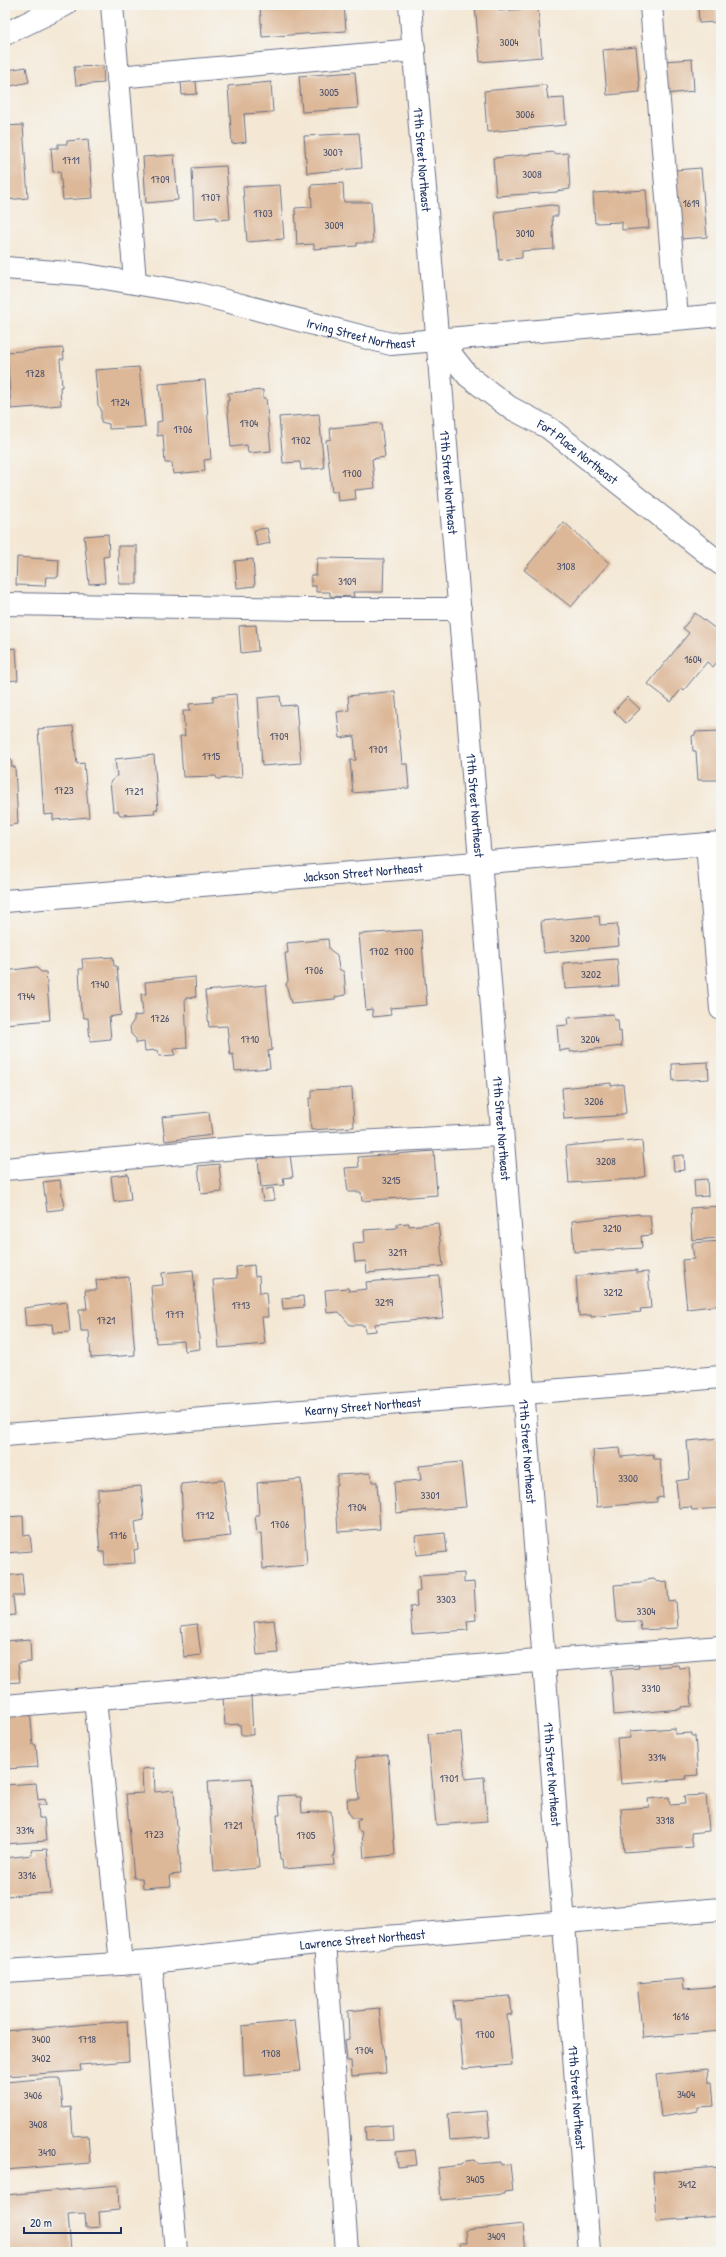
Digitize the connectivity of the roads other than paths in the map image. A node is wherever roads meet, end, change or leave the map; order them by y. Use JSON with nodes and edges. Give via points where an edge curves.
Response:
{"nodes":[{"id":1,"x":65,"y":5,"type":"edge"},
{"id":2,"x":112,"y":5,"type":"edge"},
{"id":3,"x":410,"y":5,"type":"edge"},
{"id":4,"x":651,"y":5,"type":"edge"},
{"id":5,"x":5,"y":34,"type":"edge"},
{"id":6,"x":414,"y":50,"type":"junction"},
{"id":7,"x":118,"y":77,"type":"junction"},
{"id":8,"x":5,"y":268,"type":"edge"},
{"id":9,"x":135,"y":281,"type":"junction"},
{"id":10,"x":721,"y":315,"type":"edge"},
{"id":11,"x":677,"y":318,"type":"junction"},
{"id":12,"x":438,"y":338,"type":"junction"},
{"id":13,"x":721,"y":564,"type":"edge"},
{"id":14,"x":5,"y":604,"type":"edge"},
{"id":15,"x":460,"y":609,"type":"junction"},
{"id":16,"x":714,"y":844,"type":"edge"},
{"id":17,"x":480,"y":863,"type":"junction"},
{"id":18,"x":5,"y":902,"type":"edge"},
{"id":19,"x":721,"y":1009,"type":"edge"},
{"id":20,"x":502,"y":1136,"type":"junction"},
{"id":21,"x":5,"y":1169,"type":"edge"},
{"id":22,"x":721,"y":1377,"type":"edge"},
{"id":23,"x":522,"y":1394,"type":"junction"},
{"id":24,"x":5,"y":1435,"type":"edge"},
{"id":25,"x":721,"y":1647,"type":"edge"},
{"id":26,"x":543,"y":1661,"type":"junction"},
{"id":27,"x":95,"y":1699,"type":"junction"},
{"id":28,"x":5,"y":1706,"type":"edge"},
{"id":29,"x":721,"y":1909,"type":"edge"},
{"id":30,"x":564,"y":1922,"type":"junction"},
{"id":31,"x":325,"y":1942,"type":"junction"},
{"id":32,"x":151,"y":1962,"type":"junction"},
{"id":33,"x":121,"y":1964,"type":"junction"},
{"id":34,"x":5,"y":1971,"type":"edge"},
{"id":35,"x":176,"y":2252,"type":"edge"},
{"id":36,"x":346,"y":2252,"type":"edge"},
{"id":37,"x":589,"y":2252,"type":"edge"}],
"edges":[{"from":1,"to":5,"type":"street"},
{"from":2,"to":7,"type":"street"},
{"from":3,"to":6,"type":"street","name":"17th Street Northeast"},
{"from":4,"to":11,"type":"street"},
{"from":6,"to":7,"type":"street"},
{"from":6,"to":12,"type":"street","name":"17th Street Northeast"},
{"from":7,"to":9,"type":"street"},
{"from":8,"to":9,"type":"street","name":"Irving Street Northeast"},
{"from":9,"to":12,"type":"street","name":"Irving Street Northeast","via":[[228,300],[381,343]]},
{"from":10,"to":11,"type":"street","name":"Irving Street Northeast"},
{"from":11,"to":12,"type":"street","name":"Irving Street Northeast"},
{"from":12,"to":13,"type":"street","name":"Fort Place Northeast","via":[[468,376],[509,407],[549,428]]},
{"from":12,"to":15,"type":"street","name":"17th Street Northeast"},
{"from":14,"to":15,"type":"street"},
{"from":15,"to":17,"type":"street","name":"17th Street Northeast"},
{"from":16,"to":17,"type":"street","name":"Jackson Street Northeast"},
{"from":16,"to":19,"type":"street"},
{"from":17,"to":18,"type":"street","name":"Jackson Street Northeast"},
{"from":17,"to":20,"type":"street","name":"17th Street Northeast"},
{"from":20,"to":21,"type":"street","via":[[248,1147]]},
{"from":20,"to":23,"type":"street","name":"17th Street Northeast"},
{"from":22,"to":23,"type":"street","name":"Kearny Street Northeast"},
{"from":23,"to":24,"type":"street","name":"Kearny Street Northeast"},
{"from":23,"to":26,"type":"street","name":"17th Street Northeast"},
{"from":25,"to":26,"type":"street"},
{"from":26,"to":27,"type":"street"},
{"from":26,"to":30,"type":"street","name":"17th Street Northeast"},
{"from":27,"to":28,"type":"street"},
{"from":27,"to":33,"type":"street"},
{"from":29,"to":30,"type":"street","name":"Lawrence Street Northeast"},
{"from":30,"to":31,"type":"street","name":"Lawrence Street Northeast"},
{"from":30,"to":37,"type":"street","name":"17th Street Northeast"},
{"from":31,"to":32,"type":"street","name":"Lawrence Street Northeast"},
{"from":31,"to":36,"type":"street"},
{"from":32,"to":33,"type":"street","name":"Lawrence Street Northeast"},
{"from":32,"to":35,"type":"street"},
{"from":33,"to":34,"type":"street","name":"Lawrence Street Northeast"}]}
